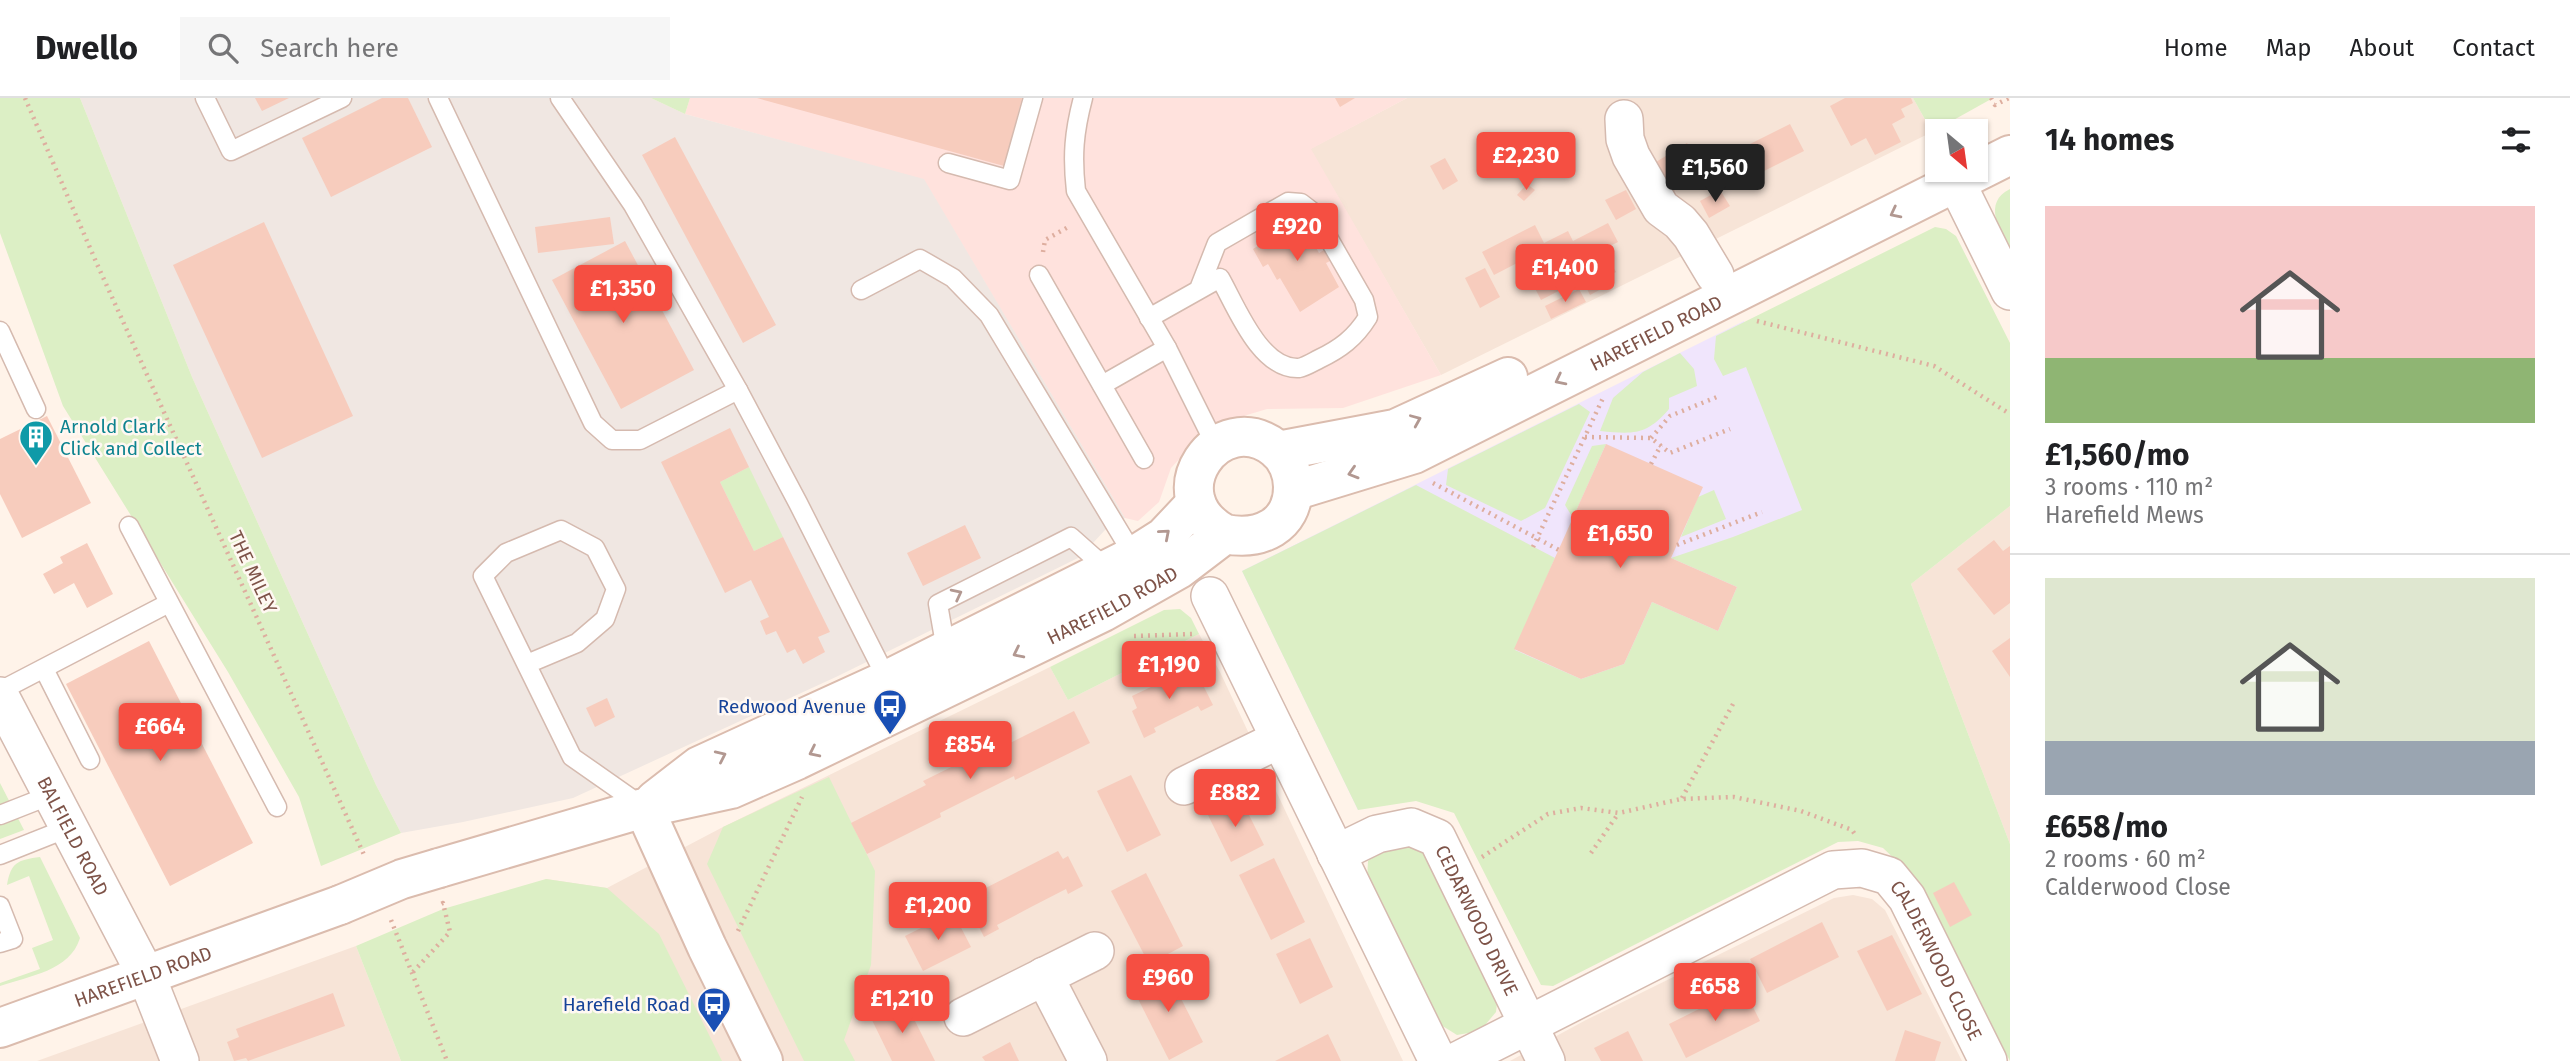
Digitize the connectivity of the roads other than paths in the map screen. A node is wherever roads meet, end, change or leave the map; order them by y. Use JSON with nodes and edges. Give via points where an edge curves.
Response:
{"nodes":[{"id":1,"x":205,"y":98,"type":"edge"},
{"id":2,"x":342,"y":98,"type":"edge"},
{"id":3,"x":438,"y":98,"type":"edge"},
{"id":4,"x":561,"y":98,"type":"edge"},
{"id":5,"x":1033,"y":98,"type":"edge"},
{"id":6,"x":1083,"y":98,"type":"edge"},
{"id":7,"x":1624,"y":119,"type":"dead end"},
{"id":8,"x":2010,"y":126,"type":"edge"},
{"id":9,"x":1988,"y":137,"type":"edge"},
{"id":10,"x":2010,"y":155,"type":"edge"},
{"id":11,"x":1988,"y":161,"type":"edge"},
{"id":12,"x":948,"y":163,"type":"dead end"},
{"id":13,"x":1927,"y":182,"type":"edge"},
{"id":14,"x":1952,"y":182,"type":"edge"},
{"id":15,"x":1038,"y":275,"type":"road end"},
{"id":16,"x":1726,"y":283,"type":"junction"},
{"id":17,"x":1199,"y":289,"type":"junction"},
{"id":18,"x":861,"y":290,"type":"dead end"},
{"id":19,"x":2010,"y":291,"type":"edge"},
{"id":20,"x":1149,"y":318,"type":"junction"},
{"id":21,"x":0,"y":331,"type":"edge"},
{"id":22,"x":1167,"y":348,"type":"junction"},
{"id":23,"x":1102,"y":386,"type":"junction"},
{"id":24,"x":738,"y":390,"type":"junction"},
{"id":25,"x":36,"y":409,"type":"dead end"},
{"id":26,"x":1216,"y":446,"type":"junction"},
{"id":27,"x":1278,"y":451,"type":"junction"},
{"id":28,"x":1144,"y":459,"type":"dead end"},
{"id":29,"x":1293,"y":491,"type":"junction"},
{"id":30,"x":1196,"y":503,"type":"junction"},
{"id":31,"x":129,"y":526,"type":"dead end"},
{"id":32,"x":1225,"y":534,"type":"junction"},
{"id":33,"x":1120,"y":563,"type":"junction"},
{"id":34,"x":1210,"y":596,"type":"dead end"},
{"id":35,"x":169,"y":603,"type":"junction"},
{"id":36,"x":527,"y":664,"type":"junction"},
{"id":37,"x":44,"y":669,"type":"junction"},
{"id":38,"x":0,"y":694,"type":"edge"},
{"id":39,"x":895,"y":694,"type":"junction"},
{"id":40,"x":1280,"y":739,"type":"junction"},
{"id":41,"x":90,"y":760,"type":"dead end"},
{"id":42,"x":1184,"y":786,"type":"dead end"},
{"id":43,"x":51,"y":795,"type":"junction"},
{"id":44,"x":277,"y":807,"type":"dead end"},
{"id":45,"x":645,"y":808,"type":"junction"},
{"id":46,"x":0,"y":816,"type":"edge"},
{"id":47,"x":68,"y":828,"type":"junction"},
{"id":48,"x":1336,"y":854,"type":"junction"},
{"id":49,"x":0,"y":855,"type":"edge"},
{"id":50,"x":0,"y":906,"type":"edge"},
{"id":51,"x":0,"y":943,"type":"edge"},
{"id":52,"x":1094,"y":951,"type":"dead end"},
{"id":53,"x":146,"y":975,"type":"junction"},
{"id":54,"x":1044,"y":975,"type":"junction"},
{"id":55,"x":963,"y":1017,"type":"dead end"},
{"id":56,"x":1528,"y":1025,"type":"junction"},
{"id":57,"x":0,"y":1028,"type":"edge"},
{"id":58,"x":180,"y":1061,"type":"edge"},
{"id":59,"x":763,"y":1061,"type":"edge"},
{"id":60,"x":1087,"y":1061,"type":"edge"},
{"id":61,"x":1438,"y":1061,"type":"edge"},
{"id":62,"x":1457,"y":1061,"type":"edge"},
{"id":63,"x":1546,"y":1061,"type":"edge"},
{"id":64,"x":1989,"y":1061,"type":"edge"}],
"edges":[{"from":1,"to":2,"type":"lane","via":[[231,151]]},
{"from":3,"to":24,"type":"lane","via":[[593,423],[612,440],[640,440]]},
{"from":4,"to":24,"type":"lane","via":[[633,205]]},
{"from":5,"to":12,"type":"lane","via":[[1010,180]]},
{"from":6,"to":20,"type":"lane","via":[[1074,132],[1076,191]]},
{"from":7,"to":16,"type":"street","via":[[1631,156],[1661,208],[1680,222]]},
{"from":8,"to":9,"type":"street"},
{"from":10,"to":11,"type":"street","name":"HAREFIELD ROAD"},
{"from":13,"to":16,"type":"street","name":"HAREFIELD ROAD"},
{"from":14,"to":19,"type":"street"},
{"from":15,"to":23,"type":"lane"},
{"from":27,"to":16,"type":"street","name":"HAREFIELD ROAD","one_way":true,"via":[[1395,429]]},
{"from":16,"to":29,"type":"street","name":"HAREFIELD ROAD","one_way":true,"via":[[1595,363],[1415,454]]},
{"from":17,"to":17,"type":"lane","via":[[1217,243],[1288,202],[1301,203],[1314,213],[1364,300],[1368,317],[1339,349],[1300,368],[1283,366],[1262,352],[1220,278]]},
{"from":17,"to":20,"type":"lane"},
{"from":18,"to":33,"type":"lane","via":[[920,260],[953,278],[989,315]]},
{"from":20,"to":22,"type":"lane"},
{"from":21,"to":25,"type":"lane"},
{"from":22,"to":23,"type":"lane"},
{"from":22,"to":26,"type":"lane"},
{"from":23,"to":28,"type":"lane"},
{"from":24,"to":39,"type":"lane"},
{"from":26,"to":27,"type":"street","via":[[1241,437],[1267,443]]},
{"from":26,"to":30,"type":"street","via":[[1196,471]]},
{"from":27,"to":29,"type":"street","via":[[1290,469]]},
{"from":29,"to":32,"type":"street","via":[[1282,520],[1270,530],[1256,536]]},
{"from":30,"to":32,"type":"street","via":[[1207,522]]},
{"from":33,"to":30,"type":"street","name":"HAREFIELD ROAD","one_way":true,"via":[[1164,537]]},
{"from":31,"to":35,"type":"lane"},
{"from":32,"to":39,"type":"street","name":"HAREFIELD ROAD","one_way":true,"via":[[1179,569],[1102,612]]},
{"from":39,"to":33,"type":"street","name":"HAREFIELD ROAD","one_way":true,"via":[[946,650]]},
{"from":34,"to":40,"type":"street"},
{"from":35,"to":37,"type":"lane"},
{"from":35,"to":44,"type":"lane"},
{"from":36,"to":36,"type":"lane","via":[[483,576],[506,553],[561,530],[595,548],[616,589],[605,619],[577,643]]},
{"from":36,"to":45,"type":"lane","via":[[572,757]]},
{"from":37,"to":38,"type":"lane"},
{"from":37,"to":41,"type":"lane"},
{"from":38,"to":43,"type":"street","name":"BALFIELD ROAD"},
{"from":45,"to":39,"type":"street","name":"HAREFIELD ROAD","one_way":true,"via":[[699,766]]},
{"from":39,"to":45,"type":"street","name":"HAREFIELD ROAD","one_way":true,"via":[[797,760],[731,789]]},
{"from":40,"to":42,"type":"street"},
{"from":40,"to":48,"type":"street"},
{"from":43,"to":46,"type":"lane"},
{"from":43,"to":47,"type":"street","name":"BALFIELD ROAD"},
{"from":45,"to":53,"type":"street","name":"HAREFIELD ROAD","bridge":true,"via":[[441,886],[402,879]]},
{"from":45,"to":59,"type":"street"},
{"from":47,"to":49,"type":"lane"},
{"from":47,"to":53,"type":"street","name":"BALFIELD ROAD"},
{"from":48,"to":56,"type":"street","name":"CEDARWOOD DRIVE","via":[[1377,834],[1411,827],[1437,838]]},
{"from":48,"to":61,"type":"street"},
{"from":50,"to":51,"type":"lane","via":[[13,939]]},
{"from":52,"to":54,"type":"street"},
{"from":53,"to":57,"type":"street","name":"HAREFIELD ROAD"},
{"from":53,"to":58,"type":"street","name":"BALFIELD ROAD"},
{"from":54,"to":55,"type":"street"},
{"from":54,"to":60,"type":"street"},
{"from":56,"to":62,"type":"street"},
{"from":56,"to":63,"type":"street","name":"CEDARWOOD DRIVE"},
{"from":56,"to":64,"type":"street","name":"CALDERWOOD CLOSE","via":[[1833,870],[1862,868],[1889,876],[1907,898]]}]}
